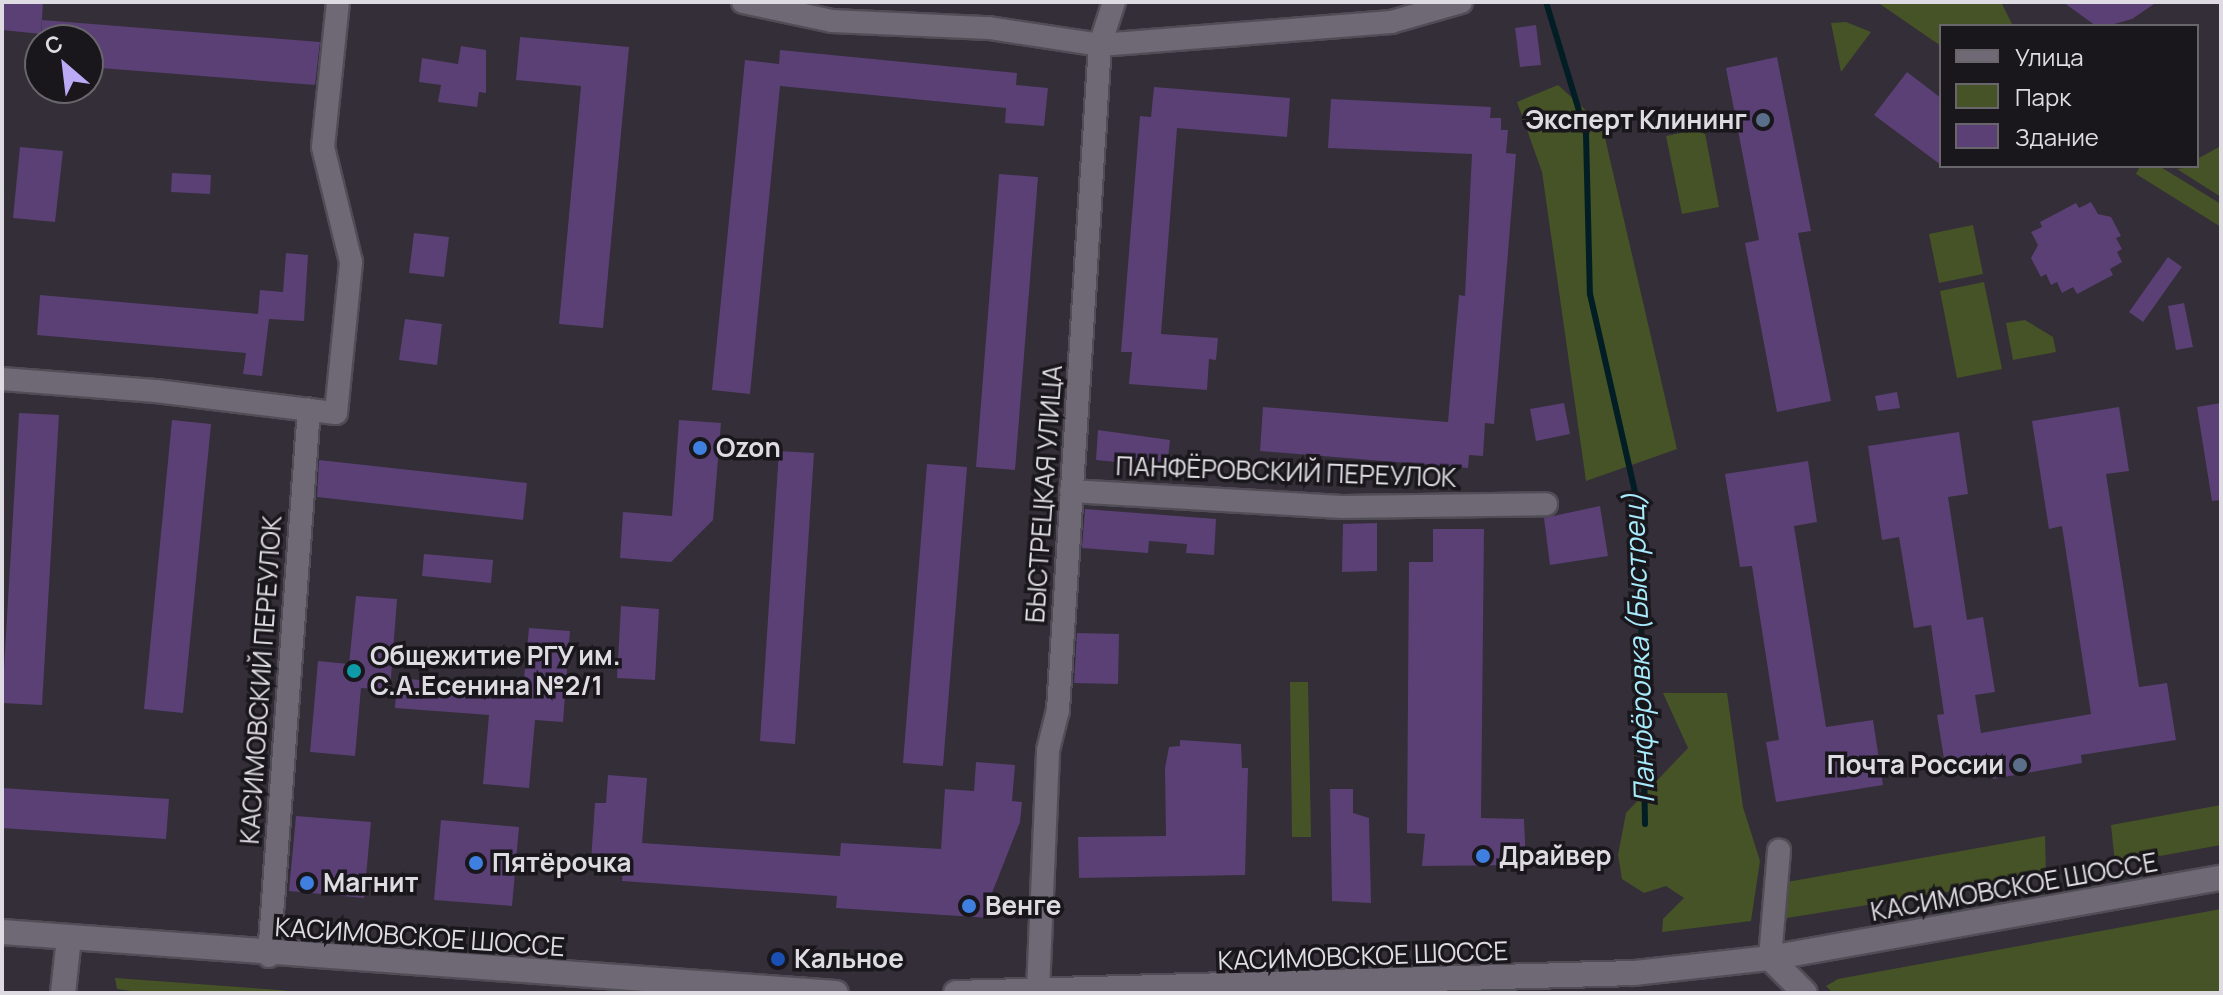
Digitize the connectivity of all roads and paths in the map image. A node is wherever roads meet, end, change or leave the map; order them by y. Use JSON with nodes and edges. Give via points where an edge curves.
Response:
{"nodes":[{"id":1,"x":338,"y":2,"type":"edge"},
{"id":2,"x":743,"y":2,"type":"edge"},
{"id":3,"x":1114,"y":2,"type":"edge"},
{"id":4,"x":1461,"y":2,"type":"edge"},
{"id":5,"x":1100,"y":45,"type":"junction"},
{"id":6,"x":2,"y":379,"type":"edge"},
{"id":7,"x":309,"y":409,"type":"junction"},
{"id":8,"x":1071,"y":491,"type":"junction"},
{"id":9,"x":1546,"y":504,"type":"dead end"},
{"id":10,"x":1779,"y":850,"type":"dead end"},
{"id":11,"x":2221,"y":878,"type":"edge"},
{"id":12,"x":2,"y":932,"type":"edge"},
{"id":13,"x":69,"y":938,"type":"junction"},
{"id":14,"x":269,"y":956,"type":"junction"},
{"id":15,"x":1770,"y":958,"type":"junction"},
{"id":16,"x":1038,"y":991,"type":"edge"},
{"id":17,"x":63,"y":993,"type":"edge"},
{"id":18,"x":836,"y":993,"type":"edge"},
{"id":19,"x":956,"y":993,"type":"edge"},
{"id":20,"x":1805,"y":993,"type":"edge"}],
"edges":[{"from":1,"to":7,"type":"street","via":[[323,147],[351,262],[336,413]]},
{"from":2,"to":5,"type":"street","via":[[832,21],[989,28]]},
{"from":3,"to":5,"type":"street","name":"БЫСТРЕЦКАЯ УЛИЦА"},
{"from":4,"to":5,"type":"street","via":[[1391,22]]},
{"from":5,"to":8,"type":"street","name":"БЫСТРЕЦКАЯ УЛИЦА"},
{"from":6,"to":7,"type":"street"},
{"from":7,"to":14,"type":"street","name":"КАСИМОВСКИЙ ПЕРЕУЛОК"},
{"from":8,"to":9,"type":"street","name":"ПАНФЁРОВСКИЙ ПЕРЕУЛОК","via":[[1342,507]]},
{"from":8,"to":16,"type":"street","name":"БЫСТРЕЦКАЯ УЛИЦА","via":[[1058,710],[1048,750]]},
{"from":10,"to":15,"type":"street"},
{"from":11,"to":15,"type":"main road","name":"КАСИМОВСКОЕ ШОССЕ"},
{"from":12,"to":13,"type":"main road","name":"КАСИМОВСКОЕ ШОССЕ"},
{"from":13,"to":14,"type":"main road","name":"КАСИМОВСКОЕ ШОССЕ"},
{"from":13,"to":17,"type":"main road"},
{"from":14,"to":18,"type":"main road","name":"КАСИМОВСКОЕ ШОССЕ"},
{"from":15,"to":16,"type":"main road","name":"КАСИМОВСКОЕ ШОССЕ","via":[[1571,978]]},
{"from":15,"to":20,"type":"main road"},
{"from":16,"to":19,"type":"main road","name":"КАСИМОВСКОЕ ШОССЕ"}]}
